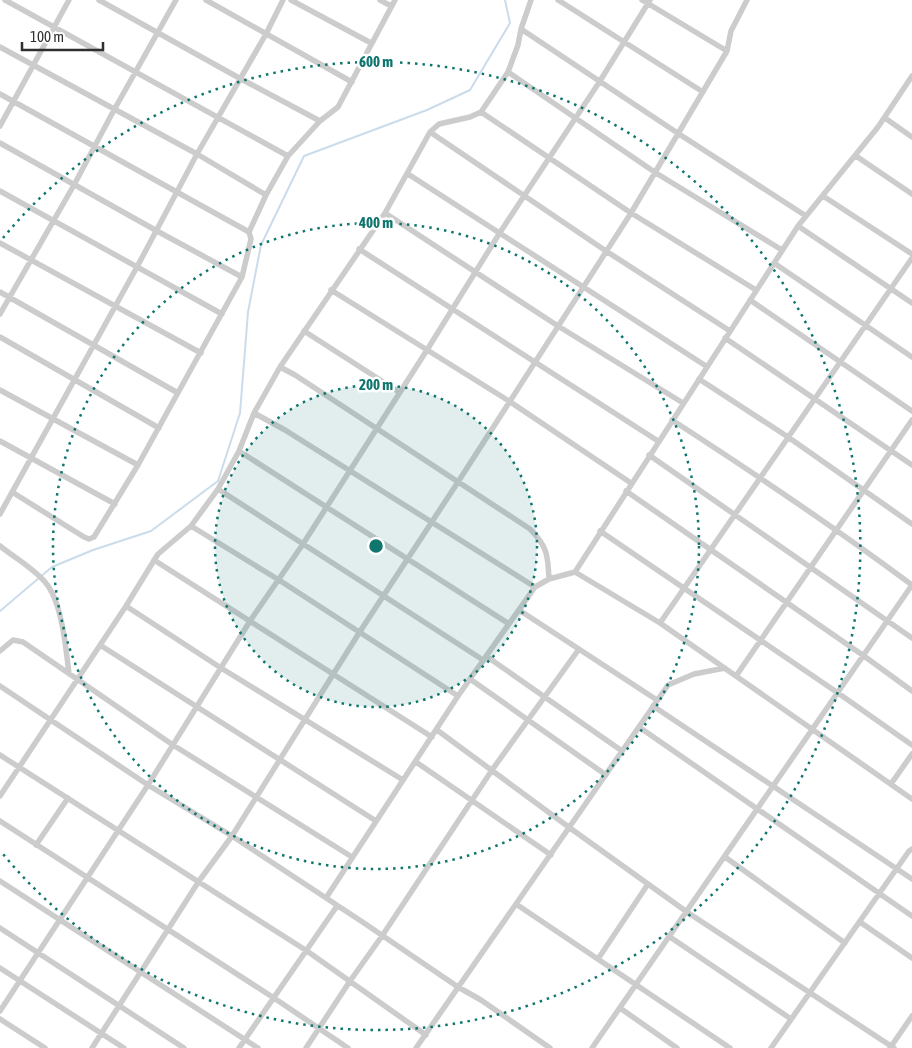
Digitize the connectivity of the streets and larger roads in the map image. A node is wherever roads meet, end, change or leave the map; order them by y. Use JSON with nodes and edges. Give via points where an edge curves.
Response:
{"nodes":[{"id":1,"x":5,"y":0,"type":"edge"},
{"id":2,"x":69,"y":0,"type":"edge"},
{"id":3,"x":99,"y":0,"type":"edge"},
{"id":4,"x":176,"y":0,"type":"edge"},
{"id":5,"x":206,"y":0,"type":"edge"},
{"id":6,"x":283,"y":0,"type":"edge"},
{"id":7,"x":291,"y":0,"type":"edge"},
{"id":8,"x":380,"y":0,"type":"edge"},
{"id":9,"x":395,"y":0,"type":"edge"},
{"id":10,"x":531,"y":0,"type":"edge"},
{"id":11,"x":558,"y":0,"type":"edge"},
{"id":12,"x":747,"y":0,"type":"edge"},
{"id":13,"x":647,"y":1,"type":"edge"},
{"id":14,"x":392,"y":6,"type":"junction"},
{"id":15,"x":54,"y":27,"type":"junction"},
{"id":16,"x":521,"y":29,"type":"junction"},
{"id":17,"x":157,"y":32,"type":"junction"},
{"id":18,"x":266,"y":34,"type":"junction"},
{"id":19,"x":624,"y":42,"type":"junction"},
{"id":20,"x":371,"y":43,"type":"junction"},
{"id":21,"x":0,"y":47,"type":"edge"},
{"id":22,"x":727,"y":51,"type":"junction"},
{"id":23,"x":33,"y":66,"type":"junction"},
{"id":24,"x":135,"y":72,"type":"junction"},
{"id":25,"x":508,"y":72,"type":"junction"},
{"id":26,"x":240,"y":79,"type":"junction"},
{"id":27,"x":911,"y":80,"type":"edge"},
{"id":28,"x":600,"y":81,"type":"junction"},
{"id":29,"x":352,"y":82,"type":"junction"},
{"id":30,"x":703,"y":92,"type":"junction"},
{"id":31,"x":0,"y":94,"type":"edge"},
{"id":32,"x":14,"y":101,"type":"junction"},
{"id":33,"x":114,"y":110,"type":"junction"},
{"id":34,"x":481,"y":112,"type":"junction"},
{"id":35,"x":885,"y":118,"type":"junction"},
{"id":36,"x":219,"y":119,"type":"junction"},
{"id":37,"x":575,"y":119,"type":"junction"},
{"id":38,"x":320,"y":121,"type":"junction"},
{"id":39,"x":0,"y":126,"type":"edge"},
{"id":40,"x":430,"y":132,"type":"junction"},
{"id":41,"x":679,"y":134,"type":"junction"},
{"id":42,"x":912,"y":137,"type":"edge"},
{"id":43,"x":0,"y":143,"type":"edge"},
{"id":44,"x":94,"y":146,"type":"junction"},
{"id":45,"x":197,"y":154,"type":"junction"},
{"id":46,"x":288,"y":156,"type":"junction"},
{"id":47,"x":856,"y":156,"type":"junction"},
{"id":48,"x":549,"y":158,"type":"junction"},
{"id":49,"x":656,"y":173,"type":"junction"},
{"id":50,"x":408,"y":174,"type":"junction"},
{"id":51,"x":74,"y":185,"type":"junction"},
{"id":52,"x":0,"y":191,"type":"edge"},
{"id":53,"x":177,"y":192,"type":"junction"},
{"id":54,"x":912,"y":194,"type":"edge"},
{"id":55,"x":266,"y":195,"type":"junction"},
{"id":56,"x":525,"y":195,"type":"junction"},
{"id":57,"x":823,"y":196,"type":"junction"},
{"id":58,"x":385,"y":213,"type":"junction"},
{"id":59,"x":631,"y":213,"type":"junction"},
{"id":60,"x":806,"y":216,"type":"junction"},
{"id":61,"x":53,"y":221,"type":"junction"},
{"id":62,"x":798,"y":226,"type":"junction"},
{"id":63,"x":157,"y":231,"type":"junction"},
{"id":64,"x":249,"y":232,"type":"junction"},
{"id":65,"x":499,"y":234,"type":"junction"},
{"id":66,"x":0,"y":243,"type":"edge"},
{"id":67,"x":359,"y":249,"type":"junction"},
{"id":68,"x":782,"y":250,"type":"junction"},
{"id":69,"x":606,"y":251,"type":"junction"},
{"id":70,"x":912,"y":254,"type":"edge"},
{"id":71,"x":912,"y":258,"type":"edge"},
{"id":72,"x":31,"y":259,"type":"junction"},
{"id":73,"x":774,"y":263,"type":"junction"},
{"id":74,"x":137,"y":267,"type":"junction"},
{"id":75,"x":476,"y":272,"type":"junction"},
{"id":76,"x":242,"y":276,"type":"junction"},
{"id":77,"x":583,"y":287,"type":"junction"},
{"id":78,"x":891,"y":288,"type":"junction"},
{"id":79,"x":331,"y":290,"type":"junction"},
{"id":80,"x":756,"y":290,"type":"junction"},
{"id":81,"x":0,"y":292,"type":"edge"},
{"id":82,"x":9,"y":297,"type":"junction"},
{"id":83,"x":750,"y":300,"type":"junction"},
{"id":84,"x":912,"y":303,"type":"edge"},
{"id":85,"x":115,"y":306,"type":"junction"},
{"id":86,"x":453,"y":309,"type":"junction"},
{"id":87,"x":0,"y":314,"type":"edge"},
{"id":88,"x":222,"y":314,"type":"junction"},
{"id":89,"x":866,"y":325,"type":"junction"},
{"id":90,"x":558,"y":326,"type":"junction"},
{"id":91,"x":304,"y":331,"type":"junction"},
{"id":92,"x":730,"y":331,"type":"junction"},
{"id":93,"x":0,"y":337,"type":"edge"},
{"id":94,"x":726,"y":338,"type":"junction"},
{"id":95,"x":94,"y":344,"type":"junction"},
{"id":96,"x":427,"y":350,"type":"junction"},
{"id":97,"x":201,"y":353,"type":"junction"},
{"id":98,"x":912,"y":357,"type":"edge"},
{"id":99,"x":535,"y":361,"type":"junction"},
{"id":100,"x":841,"y":362,"type":"junction"},
{"id":101,"x":706,"y":366,"type":"junction"},
{"id":102,"x":280,"y":367,"type":"junction"},
{"id":103,"x":699,"y":378,"type":"junction"},
{"id":104,"x":74,"y":380,"type":"junction"},
{"id":105,"x":0,"y":390,"type":"edge"},
{"id":106,"x":399,"y":392,"type":"junction"},
{"id":107,"x":178,"y":393,"type":"junction"},
{"id":108,"x":815,"y":398,"type":"junction"},
{"id":109,"x":509,"y":401,"type":"junction"},
{"id":110,"x":683,"y":403,"type":"junction"},
{"id":111,"x":912,"y":411,"type":"edge"},
{"id":112,"x":254,"y":413,"type":"junction"},
{"id":113,"x":53,"y":419,"type":"junction"},
{"id":114,"x":672,"y":420,"type":"junction"},
{"id":115,"x":912,"y":420,"type":"edge"},
{"id":116,"x":159,"y":428,"type":"junction"},
{"id":117,"x":376,"y":429,"type":"junction"},
{"id":118,"x":788,"y":437,"type":"junction"},
{"id":119,"x":0,"y":440,"type":"edge"},
{"id":120,"x":658,"y":441,"type":"junction"},
{"id":121,"x":891,"y":450,"type":"junction"},
{"id":122,"x":239,"y":451,"type":"junction"},
{"id":123,"x":649,"y":455,"type":"junction"},
{"id":124,"x":31,"y":458,"type":"junction"},
{"id":125,"x":138,"y":465,"type":"junction"},
{"id":126,"x":912,"y":465,"type":"edge"},
{"id":127,"x":349,"y":470,"type":"junction"},
{"id":128,"x":761,"y":477,"type":"junction"},
{"id":129,"x":458,"y":482,"type":"junction"},
{"id":130,"x":631,"y":483,"type":"junction"},
{"id":131,"x":218,"y":489,"type":"junction"},
{"id":132,"x":864,"y":490,"type":"junction"},
{"id":133,"x":626,"y":491,"type":"junction"},
{"id":134,"x":12,"y":492,"type":"junction"},
{"id":135,"x":115,"y":504,"type":"junction"},
{"id":136,"x":326,"y":507,"type":"junction"},
{"id":137,"x":0,"y":514,"type":"edge"},
{"id":138,"x":735,"y":515,"type":"junction"},
{"id":139,"x":432,"y":522,"type":"junction"},
{"id":140,"x":912,"y":524,"type":"edge"},
{"id":141,"x":191,"y":526,"type":"junction"},
{"id":142,"x":837,"y":530,"type":"junction"},
{"id":143,"x":600,"y":532,"type":"junction"},
{"id":144,"x":303,"y":544,"type":"junction"},
{"id":145,"x":0,"y":546,"type":"edge"},
{"id":146,"x":711,"y":550,"type":"junction"},
{"id":147,"x":408,"y":559,"type":"junction"},
{"id":148,"x":154,"y":560,"type":"junction"},
{"id":149,"x":811,"y":567,"type":"junction"},
{"id":150,"x":575,"y":572,"type":"junction"},
{"id":151,"x":549,"y":579,"type":"junction"},
{"id":152,"x":279,"y":580,"type":"junction"},
{"id":153,"x":912,"y":585,"type":"edge"},
{"id":154,"x":535,"y":587,"type":"junction"},
{"id":155,"x":684,"y":588,"type":"junction"},
{"id":156,"x":383,"y":596,"type":"junction"},
{"id":157,"x":787,"y":602,"type":"junction"},
{"id":158,"x":126,"y":606,"type":"junction"},
{"id":159,"x":519,"y":610,"type":"junction"},
{"id":160,"x":250,"y":621,"type":"junction"},
{"id":161,"x":888,"y":621,"type":"junction"},
{"id":162,"x":660,"y":623,"type":"junction"},
{"id":163,"x":509,"y":624,"type":"junction"},
{"id":164,"x":358,"y":632,"type":"junction"},
{"id":165,"x":912,"y":638,"type":"edge"},
{"id":166,"x":760,"y":640,"type":"junction"},
{"id":167,"x":100,"y":645,"type":"junction"},
{"id":168,"x":579,"y":649,"type":"junction"},
{"id":169,"x":0,"y":651,"type":"edge"},
{"id":170,"x":864,"y":656,"type":"junction"},
{"id":171,"x":485,"y":658,"type":"junction"},
{"id":172,"x":220,"y":668,"type":"junction"},
{"id":173,"x":725,"y":668,"type":"junction"},
{"id":174,"x":69,"y":674,"type":"junction"},
{"id":175,"x":332,"y":674,"type":"junction"},
{"id":176,"x":736,"y":676,"type":"junction"},
{"id":177,"x":470,"y":679,"type":"junction"},
{"id":178,"x":77,"y":680,"type":"junction"},
{"id":179,"x":0,"y":686,"type":"edge"},
{"id":180,"x":912,"y":691,"type":"edge"},
{"id":181,"x":838,"y":693,"type":"junction"},
{"id":182,"x":458,"y":696,"type":"junction"},
{"id":183,"x":544,"y":696,"type":"junction"},
{"id":184,"x":655,"y":703,"type":"junction"},
{"id":185,"x":197,"y":705,"type":"junction"},
{"id":186,"x":50,"y":719,"type":"junction"},
{"id":187,"x":304,"y":719,"type":"junction"},
{"id":188,"x":528,"y":720,"type":"junction"},
{"id":189,"x":638,"y":727,"type":"junction"},
{"id":190,"x":437,"y":730,"type":"junction"},
{"id":191,"x":813,"y":730,"type":"junction"},
{"id":192,"x":432,"y":737,"type":"junction"},
{"id":193,"x":172,"y":745,"type":"junction"},
{"id":194,"x":912,"y":746,"type":"edge"},
{"id":195,"x":622,"y":751,"type":"junction"},
{"id":196,"x":912,"y":754,"type":"edge"},
{"id":197,"x":0,"y":755,"type":"edge"},
{"id":198,"x":280,"y":759,"type":"junction"},
{"id":199,"x":416,"y":762,"type":"junction"},
{"id":200,"x":19,"y":767,"type":"junction"},
{"id":201,"x":492,"y":770,"type":"junction"},
{"id":202,"x":606,"y":775,"type":"junction"},
{"id":203,"x":403,"y":780,"type":"junction"},
{"id":204,"x":890,"y":784,"type":"junction"},
{"id":205,"x":148,"y":785,"type":"junction"},
{"id":206,"x":774,"y":786,"type":"junction"},
{"id":207,"x":0,"y":796,"type":"edge"},
{"id":208,"x":257,"y":796,"type":"junction"},
{"id":209,"x":68,"y":798,"type":"junction"},
{"id":210,"x":912,"y":799,"type":"edge"},
{"id":211,"x":471,"y":801,"type":"junction"},
{"id":212,"x":758,"y":810,"type":"junction"},
{"id":213,"x":0,"y":821,"type":"edge"},
{"id":214,"x":376,"y":821,"type":"junction"},
{"id":215,"x":570,"y":828,"type":"junction"},
{"id":216,"x":118,"y":831,"type":"junction"},
{"id":217,"x":232,"y":836,"type":"junction"},
{"id":218,"x":36,"y":845,"type":"junction"},
{"id":219,"x":912,"y":849,"type":"edge"},
{"id":220,"x":551,"y":855,"type":"junction"},
{"id":221,"x":352,"y":857,"type":"junction"},
{"id":222,"x":725,"y":857,"type":"junction"},
{"id":223,"x":896,"y":869,"type":"junction"},
{"id":224,"x":87,"y":878,"type":"junction"},
{"id":225,"x":912,"y":879,"type":"edge"},
{"id":226,"x":0,"y":880,"type":"edge"},
{"id":227,"x":199,"y":881,"type":"junction"},
{"id":228,"x":648,"y":884,"type":"junction"},
{"id":229,"x":880,"y":893,"type":"junction"},
{"id":230,"x":326,"y":898,"type":"junction"},
{"id":231,"x":516,"y":904,"type":"junction"},
{"id":232,"x":337,"y":906,"type":"junction"},
{"id":233,"x":687,"y":912,"type":"junction"},
{"id":234,"x":912,"y":916,"type":"edge"},
{"id":235,"x":60,"y":919,"type":"junction"},
{"id":236,"x":860,"y":922,"type":"junction"},
{"id":237,"x":0,"y":928,"type":"edge"},
{"id":238,"x":168,"y":930,"type":"junction"},
{"id":239,"x":382,"y":936,"type":"junction"},
{"id":240,"x":670,"y":936,"type":"junction"},
{"id":241,"x":844,"y":943,"type":"junction"},
{"id":242,"x":306,"y":951,"type":"junction"},
{"id":243,"x":38,"y":953,"type":"junction"},
{"id":244,"x":912,"y":958,"type":"edge"},
{"id":245,"x":598,"y":959,"type":"junction"},
{"id":246,"x":0,"y":968,"type":"edge"},
{"id":247,"x":142,"y":972,"type":"junction"},
{"id":248,"x":20,"y":980,"type":"junction"},
{"id":249,"x":350,"y":981,"type":"junction"},
{"id":250,"x":636,"y":984,"type":"junction"},
{"id":251,"x":458,"y":988,"type":"junction"},
{"id":252,"x":809,"y":993,"type":"junction"},
{"id":253,"x":274,"y":998,"type":"junction"},
{"id":254,"x":120,"y":1006,"type":"junction"},
{"id":255,"x":620,"y":1008,"type":"junction"},
{"id":256,"x":0,"y":1011,"type":"edge"},
{"id":257,"x":912,"y":1016,"type":"edge"},
{"id":258,"x":791,"y":1019,"type":"junction"},
{"id":259,"x":0,"y":1020,"type":"edge"},
{"id":260,"x":319,"y":1028,"type":"junction"},
{"id":261,"x":102,"y":1034,"type":"junction"},
{"id":262,"x":426,"y":1035,"type":"junction"},
{"id":263,"x":245,"y":1039,"type":"junction"},
{"id":264,"x":420,"y":1047,"type":"edge"},
{"id":265,"x":892,"y":1047,"type":"edge"},
{"id":266,"x":45,"y":1048,"type":"edge"},
{"id":267,"x":92,"y":1048,"type":"edge"},
{"id":268,"x":124,"y":1048,"type":"edge"},
{"id":269,"x":184,"y":1048,"type":"edge"},
{"id":270,"x":239,"y":1048,"type":"edge"},
{"id":271,"x":258,"y":1048,"type":"edge"},
{"id":272,"x":306,"y":1048,"type":"edge"},
{"id":273,"x":348,"y":1048,"type":"edge"},
{"id":274,"x":550,"y":1048,"type":"edge"},
{"id":275,"x":592,"y":1048,"type":"edge"},
{"id":276,"x":677,"y":1048,"type":"edge"},
{"id":277,"x":730,"y":1048,"type":"edge"},
{"id":278,"x":771,"y":1048,"type":"edge"}],
"edges":[{"from":1,"to":15,"type":"street"},
{"from":2,"to":15,"type":"street"},
{"from":3,"to":17,"type":"street"},
{"from":4,"to":17,"type":"street"},
{"from":5,"to":18,"type":"street"},
{"from":6,"to":18,"type":"street"},
{"from":7,"to":20,"type":"street"},
{"from":8,"to":14,"type":"street"},
{"from":9,"to":14,"type":"street"},
{"from":10,"to":16,"type":"street"},
{"from":11,"to":19,"type":"street"},
{"from":12,"to":22,"type":"street","via":[[731,31]]},
{"from":13,"to":19,"type":"street"},
{"from":13,"to":22,"type":"street"},
{"from":14,"to":20,"type":"street"},
{"from":15,"to":23,"type":"street"},
{"from":15,"to":24,"type":"street"},
{"from":16,"to":25,"type":"street"},
{"from":16,"to":28,"type":"street"},
{"from":17,"to":24,"type":"street"},
{"from":17,"to":26,"type":"street"},
{"from":18,"to":26,"type":"street"},
{"from":18,"to":29,"type":"street"},
{"from":19,"to":28,"type":"street"},
{"from":19,"to":30,"type":"street"},
{"from":20,"to":29,"type":"street"},
{"from":21,"to":23,"type":"street"},
{"from":22,"to":30,"type":"street"},
{"from":23,"to":32,"type":"street"},
{"from":23,"to":33,"type":"street"},
{"from":24,"to":33,"type":"street"},
{"from":24,"to":36,"type":"street"},
{"from":25,"to":34,"type":"street"},
{"from":25,"to":37,"type":"street"},
{"from":26,"to":36,"type":"street"},
{"from":26,"to":38,"type":"street"},
{"from":27,"to":35,"type":"street"},
{"from":28,"to":37,"type":"street"},
{"from":28,"to":41,"type":"street"},
{"from":29,"to":38,"type":"street","via":[[338,107]]},
{"from":30,"to":41,"type":"street"},
{"from":31,"to":32,"type":"street"},
{"from":32,"to":39,"type":"street"},
{"from":32,"to":44,"type":"street"},
{"from":33,"to":44,"type":"street"},
{"from":33,"to":45,"type":"street"},
{"from":34,"to":40,"type":"street","via":[[438,124]]},
{"from":34,"to":48,"type":"street"},
{"from":35,"to":42,"type":"street"},
{"from":35,"to":47,"type":"street"},
{"from":36,"to":45,"type":"street"},
{"from":36,"to":46,"type":"street"},
{"from":37,"to":48,"type":"street"},
{"from":37,"to":49,"type":"street"},
{"from":38,"to":46,"type":"street"},
{"from":40,"to":50,"type":"street"},
{"from":40,"to":56,"type":"street"},
{"from":41,"to":49,"type":"street"},
{"from":41,"to":60,"type":"street"},
{"from":43,"to":51,"type":"street"},
{"from":44,"to":51,"type":"street"},
{"from":44,"to":53,"type":"street"},
{"from":45,"to":53,"type":"street"},
{"from":45,"to":55,"type":"street"},
{"from":46,"to":55,"type":"street"},
{"from":47,"to":54,"type":"street"},
{"from":47,"to":57,"type":"street"},
{"from":48,"to":56,"type":"street"},
{"from":48,"to":59,"type":"street"},
{"from":49,"to":59,"type":"street"},
{"from":49,"to":68,"type":"street"},
{"from":50,"to":58,"type":"street"},
{"from":50,"to":65,"type":"street"},
{"from":51,"to":61,"type":"street"},
{"from":51,"to":63,"type":"street"},
{"from":52,"to":61,"type":"street"},
{"from":53,"to":63,"type":"street"},
{"from":53,"to":64,"type":"street"},
{"from":55,"to":64,"type":"street"},
{"from":56,"to":65,"type":"street"},
{"from":56,"to":69,"type":"street"},
{"from":57,"to":60,"type":"street"},
{"from":57,"to":70,"type":"street"},
{"from":58,"to":67,"type":"street"},
{"from":58,"to":75,"type":"street"},
{"from":59,"to":69,"type":"street"},
{"from":59,"to":80,"type":"street"},
{"from":60,"to":62,"type":"street"},
{"from":61,"to":72,"type":"street"},
{"from":61,"to":74,"type":"street"},
{"from":62,"to":68,"type":"street"},
{"from":62,"to":78,"type":"street"},
{"from":63,"to":74,"type":"street"},
{"from":63,"to":76,"type":"street"},
{"from":64,"to":76,"type":"street","via":[[251,239]]},
{"from":65,"to":75,"type":"street"},
{"from":65,"to":77,"type":"street"},
{"from":66,"to":72,"type":"street"},
{"from":67,"to":79,"type":"street"},
{"from":67,"to":86,"type":"street"},
{"from":68,"to":73,"type":"street"},
{"from":69,"to":77,"type":"street"},
{"from":69,"to":92,"type":"street"},
{"from":71,"to":78,"type":"street"},
{"from":72,"to":82,"type":"street"},
{"from":72,"to":85,"type":"street"},
{"from":73,"to":80,"type":"street"},
{"from":73,"to":89,"type":"street"},
{"from":74,"to":85,"type":"street"},
{"from":74,"to":88,"type":"street"},
{"from":75,"to":86,"type":"street"},
{"from":75,"to":90,"type":"street"},
{"from":76,"to":88,"type":"street"},
{"from":77,"to":90,"type":"street"},
{"from":77,"to":101,"type":"street"},
{"from":78,"to":84,"type":"street"},
{"from":78,"to":89,"type":"street"},
{"from":79,"to":91,"type":"street"},
{"from":79,"to":96,"type":"street"},
{"from":80,"to":83,"type":"street"},
{"from":81,"to":82,"type":"street"},
{"from":82,"to":87,"type":"street"},
{"from":82,"to":95,"type":"street"},
{"from":83,"to":92,"type":"street"},
{"from":83,"to":100,"type":"street"},
{"from":85,"to":95,"type":"street"},
{"from":85,"to":97,"type":"street"},
{"from":86,"to":96,"type":"street"},
{"from":86,"to":99,"type":"street"},
{"from":88,"to":97,"type":"street"},
{"from":89,"to":98,"type":"street"},
{"from":89,"to":100,"type":"street"},
{"from":90,"to":99,"type":"street"},
{"from":90,"to":110,"type":"street"},
{"from":91,"to":102,"type":"street"},
{"from":91,"to":106,"type":"street"},
{"from":92,"to":94,"type":"street"},
{"from":93,"to":104,"type":"street"},
{"from":94,"to":101,"type":"street"},
{"from":94,"to":108,"type":"street"},
{"from":95,"to":104,"type":"street"},
{"from":95,"to":107,"type":"street"},
{"from":96,"to":106,"type":"street"},
{"from":96,"to":109,"type":"street"},
{"from":97,"to":107,"type":"street"},
{"from":99,"to":109,"type":"street"},
{"from":99,"to":120,"type":"street"},
{"from":100,"to":108,"type":"street"},
{"from":100,"to":111,"type":"street"},
{"from":101,"to":103,"type":"street"},
{"from":102,"to":112,"type":"street"},
{"from":102,"to":117,"type":"street"},
{"from":103,"to":110,"type":"street"},
{"from":103,"to":118,"type":"street"},
{"from":104,"to":113,"type":"street"},
{"from":104,"to":116,"type":"street"},
{"from":105,"to":113,"type":"street"},
{"from":106,"to":117,"type":"street"},
{"from":107,"to":116,"type":"street"},
{"from":108,"to":118,"type":"street"},
{"from":108,"to":121,"type":"street"},
{"from":109,"to":129,"type":"street"},
{"from":109,"to":130,"type":"street"},
{"from":110,"to":114,"type":"street"},
{"from":112,"to":122,"type":"street"},
{"from":112,"to":127,"type":"street"},
{"from":113,"to":124,"type":"street"},
{"from":113,"to":125,"type":"street"},
{"from":114,"to":120,"type":"street"},
{"from":114,"to":128,"type":"street"},
{"from":115,"to":121,"type":"street"},
{"from":116,"to":125,"type":"street"},
{"from":117,"to":127,"type":"street"},
{"from":117,"to":129,"type":"street"},
{"from":118,"to":128,"type":"street"},
{"from":118,"to":132,"type":"street"},
{"from":119,"to":124,"type":"street"},
{"from":120,"to":123,"type":"street"},
{"from":121,"to":126,"type":"street"},
{"from":121,"to":132,"type":"street"},
{"from":122,"to":131,"type":"street"},
{"from":122,"to":136,"type":"street"},
{"from":123,"to":130,"type":"street"},
{"from":123,"to":138,"type":"street"},
{"from":124,"to":134,"type":"street"},
{"from":124,"to":135,"type":"street"},
{"from":125,"to":135,"type":"street"},
{"from":127,"to":136,"type":"street"},
{"from":127,"to":139,"type":"street"},
{"from":128,"to":138,"type":"street"},
{"from":128,"to":142,"type":"street"},
{"from":129,"to":139,"type":"street"},
{"from":129,"to":151,"type":"street","via":[[530,529],[541,540],[548,554]]},
{"from":130,"to":133,"type":"street"},
{"from":131,"to":141,"type":"street"},
{"from":131,"to":144,"type":"street"},
{"from":132,"to":140,"type":"street"},
{"from":132,"to":142,"type":"street"},
{"from":133,"to":143,"type":"street"},
{"from":133,"to":146,"type":"street"},
{"from":134,"to":135,"type":"street","via":[[89,539],[94,537]]},
{"from":134,"to":137,"type":"street"},
{"from":136,"to":144,"type":"street"},
{"from":136,"to":147,"type":"street"},
{"from":138,"to":146,"type":"street"},
{"from":138,"to":149,"type":"street"},
{"from":139,"to":147,"type":"street"},
{"from":139,"to":154,"type":"street"},
{"from":141,"to":148,"type":"street"},
{"from":141,"to":152,"type":"street"},
{"from":142,"to":149,"type":"street"},
{"from":142,"to":153,"type":"street"},
{"from":143,"to":150,"type":"street"},
{"from":143,"to":155,"type":"street"},
{"from":144,"to":152,"type":"street"},
{"from":144,"to":156,"type":"street"},
{"from":145,"to":174,"type":"street","via":[[45,581],[55,597]]},
{"from":146,"to":155,"type":"street"},
{"from":146,"to":157,"type":"street"},
{"from":147,"to":156,"type":"street"},
{"from":147,"to":163,"type":"street"},
{"from":148,"to":158,"type":"street"},
{"from":148,"to":160,"type":"street"},
{"from":149,"to":157,"type":"street"},
{"from":149,"to":161,"type":"street"},
{"from":150,"to":151,"type":"street"},
{"from":150,"to":162,"type":"street"},
{"from":151,"to":154,"type":"street"},
{"from":152,"to":160,"type":"street"},
{"from":152,"to":164,"type":"street"},
{"from":153,"to":161,"type":"street"},
{"from":154,"to":159,"type":"street"},
{"from":155,"to":162,"type":"street"},
{"from":155,"to":166,"type":"street"},
{"from":156,"to":164,"type":"street"},
{"from":156,"to":171,"type":"street"},
{"from":157,"to":166,"type":"street"},
{"from":157,"to":170,"type":"street"},
{"from":158,"to":167,"type":"street"},
{"from":158,"to":172,"type":"street"},
{"from":159,"to":163,"type":"street"},
{"from":159,"to":168,"type":"street"},
{"from":160,"to":172,"type":"street"},
{"from":160,"to":175,"type":"street"},
{"from":161,"to":165,"type":"street"},
{"from":161,"to":170,"type":"street"},
{"from":162,"to":173,"type":"street"},
{"from":163,"to":171,"type":"street"},
{"from":164,"to":175,"type":"street"},
{"from":164,"to":182,"type":"street"},
{"from":166,"to":176,"type":"street"},
{"from":166,"to":181,"type":"street"},
{"from":167,"to":178,"type":"street"},
{"from":167,"to":185,"type":"street"},
{"from":168,"to":183,"type":"street"},
{"from":168,"to":184,"type":"street"},
{"from":169,"to":174,"type":"street","via":[[13,640],[19,640]]},
{"from":170,"to":180,"type":"street"},
{"from":170,"to":181,"type":"street"},
{"from":171,"to":177,"type":"street"},
{"from":171,"to":183,"type":"street"},
{"from":172,"to":185,"type":"street"},
{"from":172,"to":187,"type":"street"},
{"from":173,"to":176,"type":"street"},
{"from":173,"to":184,"type":"street","via":[[677,680],[668,685]]},
{"from":174,"to":178,"type":"street"},
{"from":175,"to":187,"type":"street"},
{"from":175,"to":192,"type":"street"},
{"from":176,"to":191,"type":"street"},
{"from":177,"to":182,"type":"street"},
{"from":177,"to":188,"type":"street"},
{"from":178,"to":186,"type":"street"},
{"from":178,"to":193,"type":"street"},
{"from":179,"to":186,"type":"street"},
{"from":181,"to":191,"type":"street"},
{"from":181,"to":194,"type":"street"},
{"from":182,"to":190,"type":"street"},
{"from":183,"to":188,"type":"street"},
{"from":183,"to":195,"type":"street"},
{"from":184,"to":189,"type":"street"},
{"from":184,"to":206,"type":"street"},
{"from":185,"to":193,"type":"street"},
{"from":185,"to":198,"type":"street"},
{"from":186,"to":200,"type":"street"},
{"from":186,"to":205,"type":"street"},
{"from":187,"to":198,"type":"street"},
{"from":187,"to":203,"type":"street"},
{"from":188,"to":201,"type":"street"},
{"from":188,"to":202,"type":"street"},
{"from":189,"to":195,"type":"street"},
{"from":189,"to":212,"type":"street"},
{"from":190,"to":192,"type":"street"},
{"from":190,"to":201,"type":"street"},
{"from":191,"to":204,"type":"street"},
{"from":191,"to":206,"type":"street"},
{"from":192,"to":199,"type":"street"},
{"from":193,"to":205,"type":"street"},
{"from":193,"to":208,"type":"street"},
{"from":195,"to":202,"type":"street"},
{"from":196,"to":204,"type":"street"},
{"from":197,"to":200,"type":"street"},
{"from":198,"to":208,"type":"street"},
{"from":198,"to":214,"type":"street"},
{"from":199,"to":203,"type":"street"},
{"from":199,"to":211,"type":"street"},
{"from":200,"to":207,"type":"street"},
{"from":200,"to":209,"type":"street"},
{"from":201,"to":211,"type":"street"},
{"from":201,"to":215,"type":"street"},
{"from":202,"to":215,"type":"street"},
{"from":203,"to":214,"type":"street"},
{"from":204,"to":210,"type":"street"},
{"from":205,"to":216,"type":"street"},
{"from":205,"to":217,"type":"street"},
{"from":206,"to":212,"type":"street"},
{"from":206,"to":223,"type":"street"},
{"from":208,"to":217,"type":"street"},
{"from":208,"to":221,"type":"street"},
{"from":209,"to":216,"type":"street"},
{"from":209,"to":218,"type":"street"},
{"from":211,"to":220,"type":"street"},
{"from":211,"to":239,"type":"street"},
{"from":212,"to":222,"type":"street"},
{"from":212,"to":229,"type":"street"},
{"from":213,"to":218,"type":"street"},
{"from":214,"to":221,"type":"street"},
{"from":215,"to":220,"type":"street"},
{"from":215,"to":228,"type":"street"},
{"from":216,"to":224,"type":"street"},
{"from":216,"to":227,"type":"street"},
{"from":217,"to":227,"type":"street"},
{"from":217,"to":230,"type":"street"},
{"from":218,"to":224,"type":"street"},
{"from":219,"to":223,"type":"street"},
{"from":220,"to":231,"type":"street"},
{"from":221,"to":230,"type":"street"},
{"from":222,"to":233,"type":"street"},
{"from":222,"to":241,"type":"street"},
{"from":223,"to":225,"type":"street"},
{"from":223,"to":229,"type":"street"},
{"from":224,"to":235,"type":"street"},
{"from":224,"to":238,"type":"street"},
{"from":226,"to":235,"type":"street"},
{"from":227,"to":238,"type":"street"},
{"from":227,"to":242,"type":"street"},
{"from":228,"to":233,"type":"street"},
{"from":228,"to":245,"type":"street"},
{"from":229,"to":234,"type":"street"},
{"from":229,"to":236,"type":"street"},
{"from":230,"to":232,"type":"street"},
{"from":231,"to":245,"type":"street"},
{"from":231,"to":251,"type":"street"},
{"from":232,"to":239,"type":"street"},
{"from":232,"to":242,"type":"street"},
{"from":233,"to":240,"type":"street"},
{"from":233,"to":252,"type":"street"},
{"from":235,"to":243,"type":"street"},
{"from":235,"to":247,"type":"street"},
{"from":236,"to":241,"type":"street"},
{"from":236,"to":244,"type":"street"},
{"from":237,"to":243,"type":"street"},
{"from":238,"to":247,"type":"street"},
{"from":238,"to":253,"type":"street"},
{"from":239,"to":249,"type":"street"},
{"from":239,"to":251,"type":"street"},
{"from":240,"to":250,"type":"street"},
{"from":240,"to":258,"type":"street"},
{"from":241,"to":252,"type":"street"},
{"from":242,"to":249,"type":"street"},
{"from":242,"to":253,"type":"street"},
{"from":243,"to":248,"type":"street"},
{"from":243,"to":254,"type":"street"},
{"from":245,"to":250,"type":"street"},
{"from":246,"to":248,"type":"street"},
{"from":247,"to":254,"type":"street"},
{"from":247,"to":263,"type":"street"},
{"from":248,"to":256,"type":"street"},
{"from":248,"to":261,"type":"street"},
{"from":249,"to":260,"type":"street"},
{"from":249,"to":262,"type":"street"},
{"from":250,"to":255,"type":"street"},
{"from":250,"to":277,"type":"street"},
{"from":251,"to":262,"type":"street"},
{"from":251,"to":274,"type":"street","via":[[481,1000]]},
{"from":252,"to":258,"type":"street"},
{"from":252,"to":265,"type":"street"},
{"from":253,"to":260,"type":"street"},
{"from":253,"to":263,"type":"street"},
{"from":254,"to":261,"type":"street"},
{"from":254,"to":269,"type":"street"},
{"from":255,"to":275,"type":"street"},
{"from":255,"to":276,"type":"street"},
{"from":257,"to":265,"type":"street"},
{"from":258,"to":278,"type":"street"},
{"from":259,"to":266,"type":"street"},
{"from":260,"to":272,"type":"street"},
{"from":260,"to":273,"type":"street"},
{"from":261,"to":267,"type":"street"},
{"from":261,"to":268,"type":"street"},
{"from":262,"to":264,"type":"street"},
{"from":263,"to":270,"type":"street"},
{"from":263,"to":271,"type":"street"}]}
